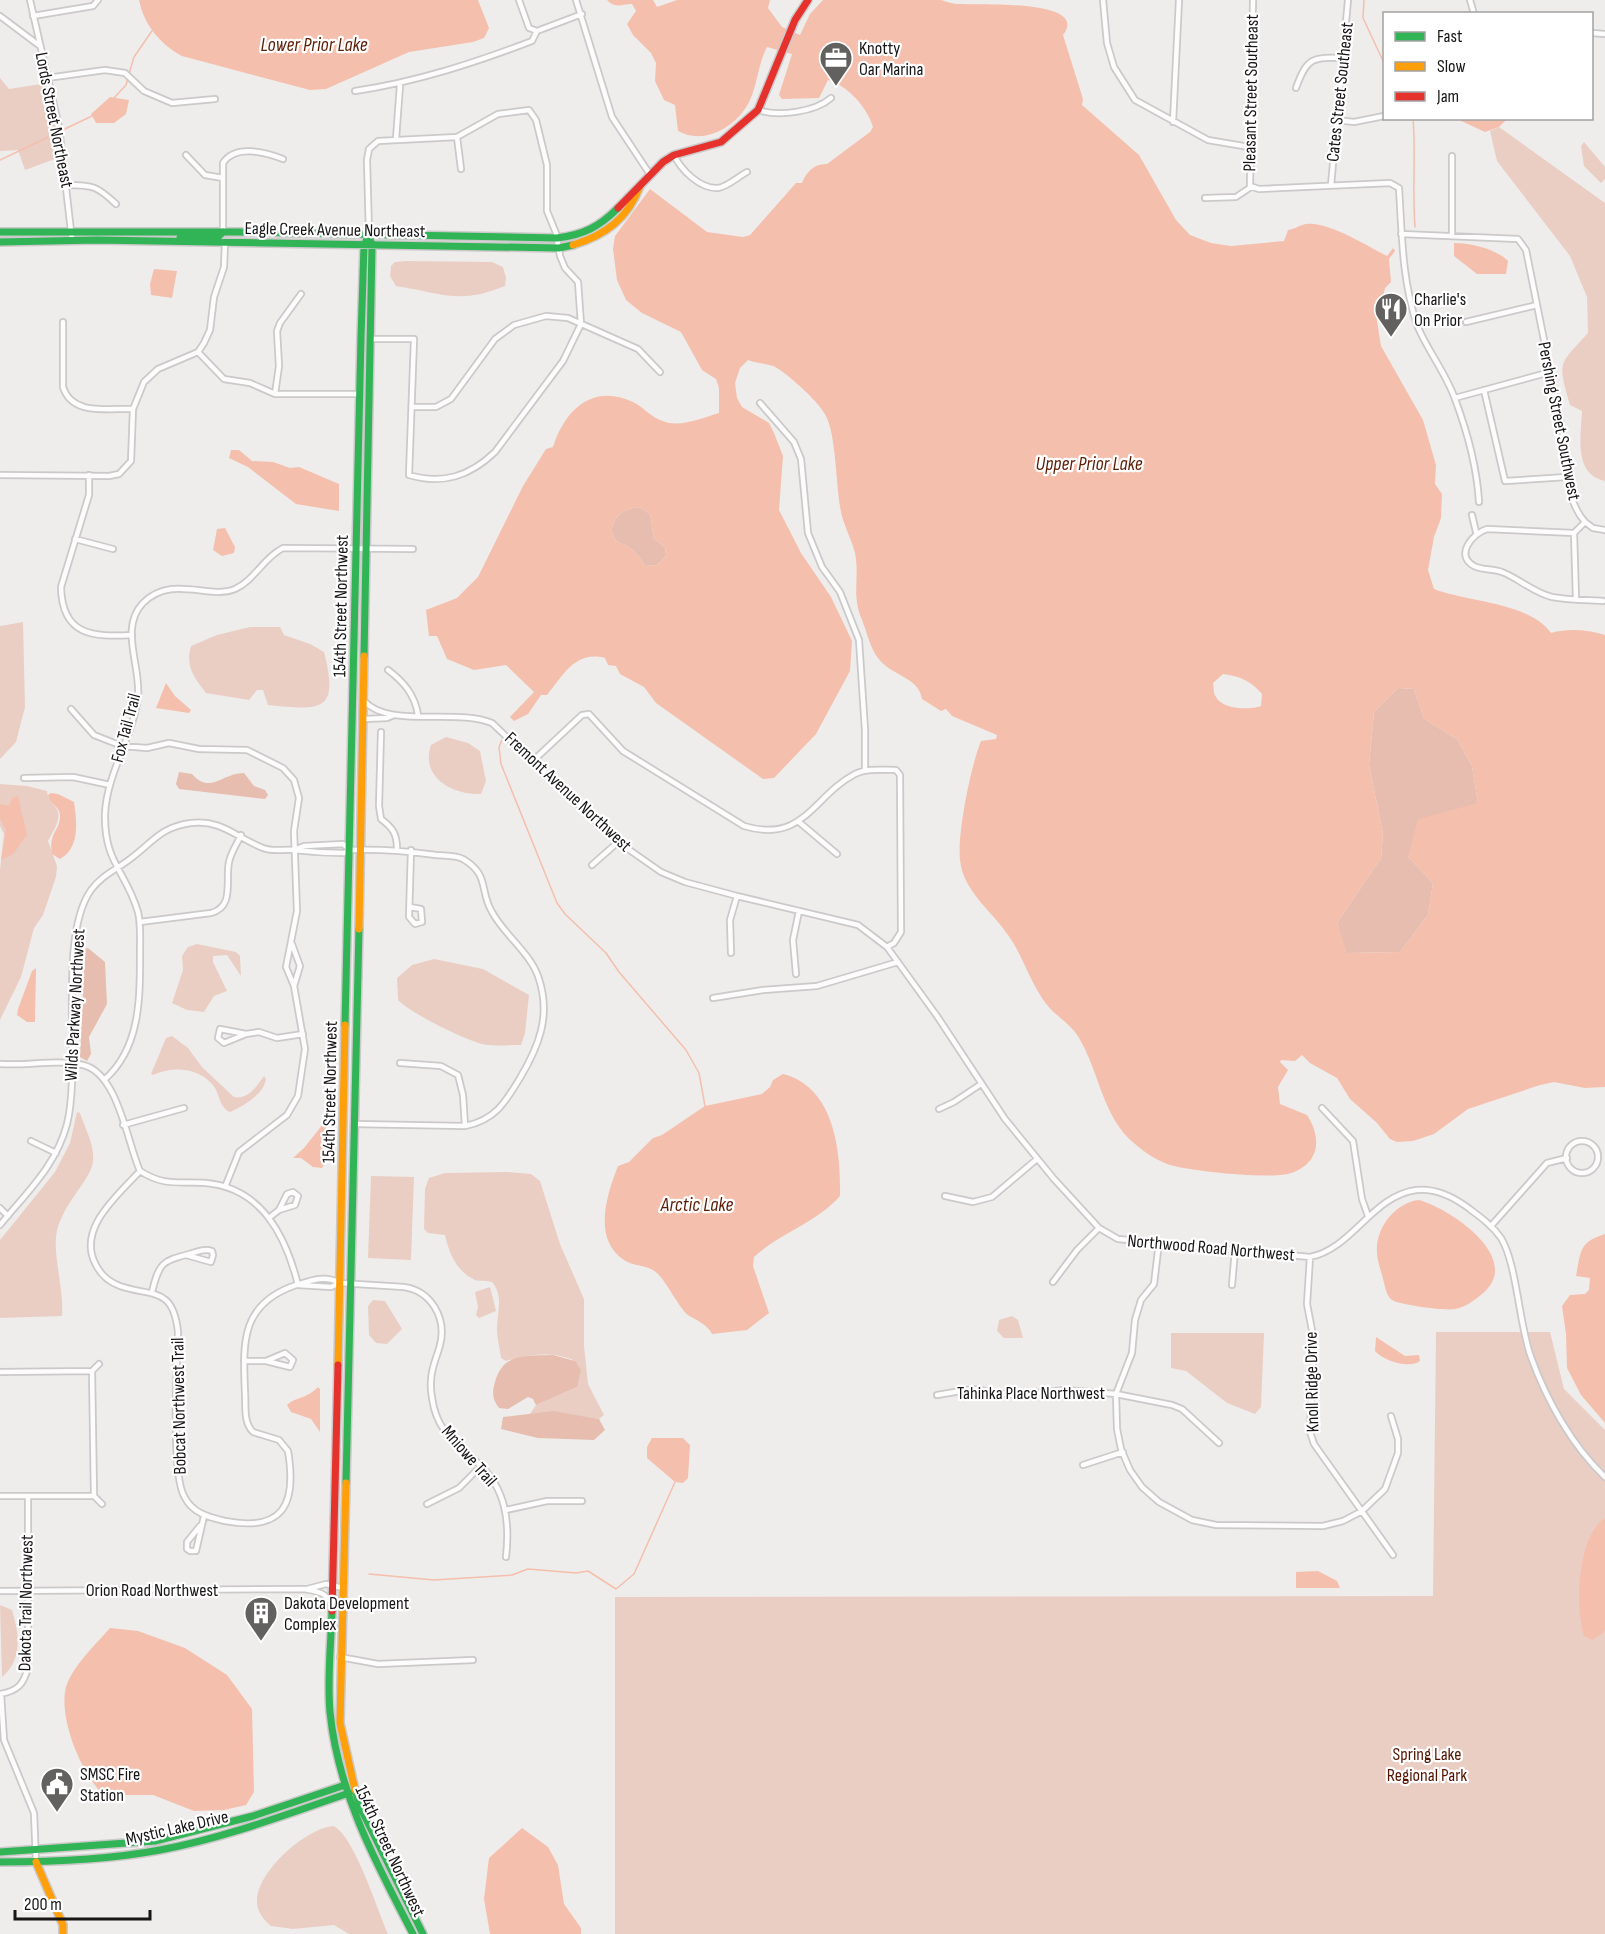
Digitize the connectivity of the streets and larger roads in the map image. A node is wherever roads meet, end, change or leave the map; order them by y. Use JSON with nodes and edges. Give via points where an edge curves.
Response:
{"nodes":[{"id":1,"x":30,"y":0,"type":"edge"},
{"id":2,"x":98,"y":0,"type":"edge"},
{"id":3,"x":519,"y":0,"type":"edge"},
{"id":4,"x":576,"y":0,"type":"edge"},
{"id":5,"x":808,"y":0,"type":"edge"},
{"id":6,"x":1103,"y":0,"type":"edge"},
{"id":7,"x":1179,"y":0,"type":"edge"},
{"id":8,"x":1253,"y":0,"type":"edge"},
{"id":9,"x":1348,"y":0,"type":"edge"},
{"id":10,"x":582,"y":14,"type":"junction"},
{"id":11,"x":0,"y":16,"type":"edge"},
{"id":12,"x":33,"y":16,"type":"junction"},
{"id":13,"x":537,"y":32,"type":"junction"},
{"id":14,"x":40,"y":46,"type":"junction"},
{"id":15,"x":1344,"y":58,"type":"junction"},
{"id":16,"x":47,"y":78,"type":"junction"},
{"id":17,"x":400,"y":84,"type":"junction"},
{"id":18,"x":1296,"y":88,"type":"dead end"},
{"id":19,"x":355,"y":91,"type":"dead end"},
{"id":20,"x":831,"y":98,"type":"dead end"},
{"id":21,"x":215,"y":99,"type":"dead end"},
{"id":22,"x":758,"y":110,"type":"junction"},
{"id":23,"x":1383,"y":116,"type":"edge"},
{"id":24,"x":1336,"y":120,"type":"junction"},
{"id":25,"x":1173,"y":122,"type":"junction"},
{"id":26,"x":457,"y":137,"type":"junction"},
{"id":27,"x":396,"y":139,"type":"junction"},
{"id":28,"x":1249,"y":147,"type":"junction"},
{"id":29,"x":186,"y":155,"type":"dead end"},
{"id":30,"x":674,"y":155,"type":"junction"},
{"id":31,"x":1452,"y":156,"type":"dead end"},
{"id":32,"x":283,"y":159,"type":"dead end"},
{"id":33,"x":461,"y":169,"type":"dead end"},
{"id":34,"x":747,"y":172,"type":"dead end"},
{"id":35,"x":649,"y":173,"type":"junction"},
{"id":36,"x":223,"y":178,"type":"junction"},
{"id":37,"x":67,"y":185,"type":"junction"},
{"id":38,"x":1331,"y":185,"type":"junction"},
{"id":39,"x":1251,"y":187,"type":"junction"},
{"id":40,"x":1205,"y":198,"type":"dead end"},
{"id":41,"x":116,"y":204,"type":"dead end"},
{"id":42,"x":71,"y":230,"type":"junction"},
{"id":43,"x":223,"y":231,"type":"junction"},
{"id":44,"x":0,"y":232,"type":"edge"},
{"id":45,"x":369,"y":234,"type":"junction"},
{"id":46,"x":1401,"y":234,"type":"junction"},
{"id":47,"x":1452,"y":236,"type":"junction"},
{"id":48,"x":72,"y":240,"type":"junction"},
{"id":49,"x":169,"y":241,"type":"junction"},
{"id":50,"x":0,"y":242,"type":"edge"},
{"id":51,"x":225,"y":243,"type":"junction"},
{"id":52,"x":558,"y":243,"type":"junction"},
{"id":53,"x":368,"y":246,"type":"junction"},
{"id":54,"x":301,"y":294,"type":"dead end"},
{"id":55,"x":1537,"y":305,"type":"junction"},
{"id":56,"x":63,"y":322,"type":"dead end"},
{"id":57,"x":1466,"y":322,"type":"dead end"},
{"id":58,"x":581,"y":324,"type":"junction"},
{"id":59,"x":369,"y":339,"type":"junction"},
{"id":60,"x":198,"y":352,"type":"junction"},
{"id":61,"x":660,"y":372,"type":"dead end"},
{"id":62,"x":1550,"y":372,"type":"junction"},
{"id":63,"x":1484,"y":390,"type":"junction"},
{"id":64,"x":275,"y":394,"type":"junction"},
{"id":65,"x":360,"y":394,"type":"junction"},
{"id":66,"x":1455,"y":398,"type":"junction"},
{"id":67,"x":760,"y":403,"type":"dead end"},
{"id":68,"x":413,"y":407,"type":"junction"},
{"id":69,"x":133,"y":409,"type":"junction"},
{"id":70,"x":0,"y":475,"type":"edge"},
{"id":71,"x":89,"y":476,"type":"junction"},
{"id":72,"x":1567,"y":477,"type":"junction"},
{"id":73,"x":1479,"y":502,"type":"dead end"},
{"id":74,"x":1472,"y":515,"type":"dead end"},
{"id":75,"x":1585,"y":522,"type":"junction"},
{"id":76,"x":1605,"y":530,"type":"edge"},
{"id":77,"x":1476,"y":532,"type":"junction"},
{"id":78,"x":1574,"y":533,"type":"junction"},
{"id":79,"x":75,"y":539,"type":"junction"},
{"id":80,"x":361,"y":547,"type":"junction"},
{"id":81,"x":113,"y":549,"type":"dead end"},
{"id":82,"x":413,"y":549,"type":"dead end"},
{"id":83,"x":1576,"y":599,"type":"junction"},
{"id":84,"x":1603,"y":601,"type":"dead end"},
{"id":85,"x":132,"y":635,"type":"junction"},
{"id":86,"x":355,"y":652,"type":"junction"},
{"id":87,"x":388,"y":670,"type":"dead end"},
{"id":88,"x":364,"y":701,"type":"junction"},
{"id":89,"x":71,"y":709,"type":"dead end"},
{"id":90,"x":394,"y":715,"type":"junction"},
{"id":91,"x":418,"y":715,"type":"junction"},
{"id":92,"x":364,"y":718,"type":"junction"},
{"id":93,"x":381,"y":732,"type":"dead end"},
{"id":94,"x":122,"y":746,"type":"junction"},
{"id":95,"x":534,"y":760,"type":"junction"},
{"id":96,"x":865,"y":770,"type":"junction"},
{"id":97,"x":24,"y":778,"type":"dead end"},
{"id":98,"x":110,"y":785,"type":"junction"},
{"id":99,"x":799,"y":822,"type":"junction"},
{"id":100,"x":241,"y":835,"type":"junction"},
{"id":101,"x":618,"y":842,"type":"junction"},
{"id":102,"x":360,"y":849,"type":"junction"},
{"id":103,"x":397,"y":849,"type":"junction"},
{"id":104,"x":294,"y":850,"type":"junction"},
{"id":105,"x":350,"y":850,"type":"junction"},
{"id":106,"x":411,"y":850,"type":"junction"},
{"id":107,"x":837,"y":854,"type":"dead end"},
{"id":108,"x":592,"y":865,"type":"dead end"},
{"id":109,"x":116,"y":868,"type":"junction"},
{"id":110,"x":737,"y":896,"type":"junction"},
{"id":111,"x":410,"y":907,"type":"dead end"},
{"id":112,"x":799,"y":911,"type":"junction"},
{"id":113,"x":140,"y":922,"type":"junction"},
{"id":114,"x":292,"y":944,"type":"junction"},
{"id":115,"x":887,"y":947,"type":"junction"},
{"id":116,"x":731,"y":953,"type":"dead end"},
{"id":117,"x":898,"y":962,"type":"junction"},
{"id":118,"x":796,"y":974,"type":"dead end"},
{"id":119,"x":294,"y":986,"type":"junction"},
{"id":120,"x":713,"y":998,"type":"dead end"},
{"id":121,"x":246,"y":1034,"type":"junction"},
{"id":122,"x":303,"y":1034,"type":"junction"},
{"id":123,"x":400,"y":1063,"type":"dead end"},
{"id":124,"x":0,"y":1064,"type":"edge"},
{"id":125,"x":71,"y":1064,"type":"junction"},
{"id":126,"x":104,"y":1080,"type":"junction"},
{"id":127,"x":981,"y":1084,"type":"junction"},
{"id":128,"x":184,"y":1108,"type":"dead end"},
{"id":129,"x":1322,"y":1108,"type":"dead end"},
{"id":130,"x":939,"y":1109,"type":"dead end"},
{"id":131,"x":354,"y":1124,"type":"junction"},
{"id":132,"x":123,"y":1125,"type":"junction"},
{"id":133,"x":465,"y":1126,"type":"junction"},
{"id":134,"x":31,"y":1141,"type":"dead end"},
{"id":135,"x":56,"y":1154,"type":"junction"},
{"id":136,"x":1567,"y":1158,"type":"junction"},
{"id":137,"x":1037,"y":1160,"type":"junction"},
{"id":138,"x":140,"y":1171,"type":"junction"},
{"id":139,"x":225,"y":1187,"type":"junction"},
{"id":140,"x":945,"y":1196,"type":"dead end"},
{"id":141,"x":0,"y":1208,"type":"edge"},
{"id":142,"x":279,"y":1210,"type":"junction"},
{"id":143,"x":8,"y":1216,"type":"junction"},
{"id":144,"x":1368,"y":1216,"type":"junction"},
{"id":145,"x":270,"y":1217,"type":"junction"},
{"id":146,"x":0,"y":1226,"type":"edge"},
{"id":147,"x":1491,"y":1226,"type":"junction"},
{"id":148,"x":1099,"y":1228,"type":"junction"},
{"id":149,"x":1159,"y":1242,"type":"junction"},
{"id":150,"x":1235,"y":1250,"type":"junction"},
{"id":151,"x":186,"y":1255,"type":"junction"},
{"id":152,"x":1310,"y":1257,"type":"junction"},
{"id":153,"x":1053,"y":1282,"type":"dead end"},
{"id":154,"x":340,"y":1283,"type":"junction"},
{"id":155,"x":349,"y":1284,"type":"junction"},
{"id":156,"x":298,"y":1285,"type":"junction"},
{"id":157,"x":1232,"y":1285,"type":"dead end"},
{"id":158,"x":152,"y":1292,"type":"junction"},
{"id":159,"x":244,"y":1361,"type":"junction"},
{"id":160,"x":266,"y":1361,"type":"junction"},
{"id":161,"x":99,"y":1364,"type":"dead end"},
{"id":162,"x":92,"y":1371,"type":"junction"},
{"id":163,"x":0,"y":1372,"type":"edge"},
{"id":164,"x":1116,"y":1394,"type":"junction"},
{"id":165,"x":937,"y":1395,"type":"dead end"},
{"id":166,"x":1390,"y":1416,"type":"dead end"},
{"id":167,"x":1219,"y":1443,"type":"dead end"},
{"id":168,"x":1123,"y":1452,"type":"junction"},
{"id":169,"x":1083,"y":1465,"type":"dead end"},
{"id":170,"x":481,"y":1466,"type":"junction"},
{"id":171,"x":1605,"y":1477,"type":"edge"},
{"id":172,"x":0,"y":1496,"type":"edge"},
{"id":173,"x":28,"y":1496,"type":"junction"},
{"id":174,"x":94,"y":1496,"type":"junction"},
{"id":175,"x":582,"y":1501,"type":"dead end"},
{"id":176,"x":102,"y":1504,"type":"dead end"},
{"id":177,"x":427,"y":1504,"type":"dead end"},
{"id":178,"x":506,"y":1510,"type":"junction"},
{"id":179,"x":1362,"y":1511,"type":"junction"},
{"id":180,"x":204,"y":1516,"type":"junction"},
{"id":181,"x":200,"y":1526,"type":"junction"},
{"id":182,"x":1393,"y":1555,"type":"dead end"},
{"id":183,"x":506,"y":1557,"type":"dead end"},
{"id":184,"x":333,"y":1586,"type":"junction"},
{"id":185,"x":343,"y":1588,"type":"junction"},
{"id":186,"x":304,"y":1589,"type":"junction"},
{"id":187,"x":0,"y":1591,"type":"edge"},
{"id":188,"x":28,"y":1591,"type":"junction"},
{"id":189,"x":333,"y":1611,"type":"junction"},
{"id":190,"x":340,"y":1657,"type":"junction"},
{"id":191,"x":472,"y":1660,"type":"dead end"},
{"id":192,"x":1,"y":1694,"type":"edge"},
{"id":193,"x":352,"y":1783,"type":"junction"},
{"id":194,"x":343,"y":1785,"type":"junction"},
{"id":195,"x":354,"y":1791,"type":"junction"},
{"id":196,"x":346,"y":1794,"type":"junction"},
{"id":197,"x":0,"y":1852,"type":"edge"},
{"id":198,"x":36,"y":1852,"type":"junction"},
{"id":199,"x":0,"y":1862,"type":"edge"},
{"id":200,"x":36,"y":1862,"type":"junction"},
{"id":201,"x":63,"y":1934,"type":"edge"},
{"id":202,"x":413,"y":1934,"type":"edge"},
{"id":203,"x":423,"y":1934,"type":"edge"}],
"edges":[{"from":1,"to":12,"type":"street","name":"Lords Street Northeast"},
{"from":2,"to":12,"type":"street","via":[[93,6]]},
{"from":3,"to":13,"type":"street","via":[[529,28]]},
{"from":4,"to":10,"type":"street"},
{"from":5,"to":22,"type":"street","name":"Eagle Creek Avenue Northeast","via":[[795,20]]},
{"from":6,"to":25,"type":"street","via":[[1107,43],[1127,91]]},
{"from":7,"to":25,"type":"street"},
{"from":8,"to":28,"type":"street","name":"Pleasant Street Southeast"},
{"from":9,"to":15,"type":"street","name":"Cates Street Southeast"},
{"from":10,"to":13,"type":"street"},
{"from":10,"to":35,"type":"street","via":[[612,117]]},
{"from":11,"to":14,"type":"street"},
{"from":12,"to":14,"type":"street","name":"Lords Street Northeast"},
{"from":13,"to":17,"type":"street","via":[[532,41]]},
{"from":14,"to":16,"type":"street","name":"Lords Street Northeast"},
{"from":15,"to":18,"type":"street","via":[[1318,57],[1308,63]]},
{"from":15,"to":24,"type":"street","name":"Cates Street Southeast"},
{"from":16,"to":21,"type":"street","via":[[105,70],[124,73],[144,91],[172,103]]},
{"from":16,"to":37,"type":"street","name":"Lords Street Northeast"},
{"from":17,"to":19,"type":"street"},
{"from":17,"to":27,"type":"street"},
{"from":20,"to":22,"type":"street","via":[[822,107],[768,114]]},
{"from":22,"to":30,"type":"street","name":"Eagle Creek Avenue Northeast","via":[[721,142]]},
{"from":23,"to":24,"type":"street","via":[[1362,121]]},
{"from":24,"to":38,"type":"street","name":"Cates Street Southeast"},
{"from":25,"to":28,"type":"street","via":[[1208,140]]},
{"from":26,"to":27,"type":"street"},
{"from":26,"to":33,"type":"street"},
{"from":26,"to":52,"type":"street","via":[[498,114],[529,110],[536,120],[547,165],[547,211]]},
{"from":27,"to":45,"type":"street","name":"154th Street Northwest","via":[[378,141],[369,149]]},
{"from":28,"to":39,"type":"street","name":"Pleasant Street Southeast"},
{"from":29,"to":36,"type":"street","via":[[205,175]]},
{"from":30,"to":34,"type":"street","via":[[679,165],[706,186],[720,188]]},
{"from":30,"to":35,"type":"street","name":"Eagle Creek Avenue Northeast"},
{"from":31,"to":47,"type":"street"},
{"from":32,"to":36,"type":"street","via":[[266,153],[234,153],[223,163]]},
{"from":35,"to":52,"type":"street","name":"Eagle Creek Avenue Northeast","via":[[638,194],[609,230],[579,245]]},
{"from":36,"to":43,"type":"street"},
{"from":37,"to":41,"type":"street","via":[[99,188]]},
{"from":37,"to":42,"type":"street","name":"Lords Street Northeast"},
{"from":38,"to":39,"type":"street"},
{"from":38,"to":46,"type":"street","via":[[1390,183],[1399,188]]},
{"from":39,"to":40,"type":"street","via":[[1236,197]]},
{"from":42,"to":43,"type":"street","name":"Eagle Creek Avenue Northeast"},
{"from":42,"to":44,"type":"street","name":"Eagle Creek Avenue Northeast"},
{"from":42,"to":48,"type":"street","name":"Lords Street Northeast"},
{"from":43,"to":45,"type":"street","name":"Eagle Creek Avenue Northeast"},
{"from":43,"to":49,"type":"street","via":[[220,236]]},
{"from":45,"to":52,"type":"street","name":"Eagle Creek Avenue Northeast"},
{"from":45,"to":53,"type":"street","name":"154th Street Northwest"},
{"from":46,"to":47,"type":"street"},
{"from":46,"to":66,"type":"street","via":[[1407,291],[1418,327]]},
{"from":47,"to":55,"type":"street","name":"Pershing Street Southwest","via":[[1518,238],[1526,250]]},
{"from":48,"to":49,"type":"street","name":"Eagle Creek Avenue Northeast"},
{"from":48,"to":50,"type":"street","name":"Eagle Creek Avenue Northeast"},
{"from":49,"to":51,"type":"street","name":"Eagle Creek Avenue Northeast"},
{"from":51,"to":53,"type":"street","name":"Eagle Creek Avenue Northeast"},
{"from":51,"to":60,"type":"street","via":[[224,267],[211,309],[210,330]]},
{"from":52,"to":53,"type":"street","name":"Eagle Creek Avenue Northeast"},
{"from":52,"to":58,"type":"street","via":[[565,268],[578,282]]},
{"from":53,"to":59,"type":"street","name":"154th Street Northwest"},
{"from":53,"to":65,"type":"street","name":"154th Street Northwest"},
{"from":54,"to":64,"type":"street","via":[[277,331],[279,366]]},
{"from":55,"to":57,"type":"street"},
{"from":55,"to":62,"type":"street","name":"Pershing Street Southwest"},
{"from":56,"to":69,"type":"street","via":[[66,398],[85,408]]},
{"from":58,"to":61,"type":"street","via":[[638,349]]},
{"from":58,"to":68,"type":"street","via":[[546,316],[514,325],[495,339],[451,399],[436,407]]},
{"from":58,"to":68,"type":"street","via":[[563,361],[495,452],[462,476],[442,480],[409,476]]},
{"from":59,"to":68,"type":"street","via":[[414,339]]},
{"from":59,"to":80,"type":"street","name":"154th Street Northwest"},
{"from":60,"to":64,"type":"street","via":[[224,379],[250,382]]},
{"from":60,"to":69,"type":"street","via":[[158,369],[144,382]]},
{"from":62,"to":63,"type":"street"},
{"from":62,"to":72,"type":"street","name":"Pershing Street Southwest"},
{"from":63,"to":66,"type":"street"},
{"from":63,"to":72,"type":"street","via":[[1505,481]]},
{"from":64,"to":65,"type":"street"},
{"from":65,"to":80,"type":"street","name":"154th Street Northwest"},
{"from":66,"to":73,"type":"street","via":[[1478,478]]},
{"from":67,"to":96,"type":"street","via":[[794,442],[801,459],[808,533],[860,640]]},
{"from":69,"to":71,"type":"street","via":[[130,461],[126,469],[119,474]]},
{"from":70,"to":71,"type":"street"},
{"from":71,"to":79,"type":"street","via":[[89,495]]},
{"from":72,"to":75,"type":"street","name":"Pershing Street Southwest","via":[[1575,506]]},
{"from":74,"to":77,"type":"street"},
{"from":75,"to":76,"type":"street"},
{"from":75,"to":78,"type":"street","name":"Pershing Street Southwest"},
{"from":77,"to":78,"type":"street","via":[[1487,529]]},
{"from":77,"to":83,"type":"street","via":[[1466,552],[1469,562],[1476,567],[1500,571],[1550,597]]},
{"from":78,"to":83,"type":"street"},
{"from":79,"to":81,"type":"street"},
{"from":79,"to":85,"type":"street","via":[[62,587],[67,616],[92,635]]},
{"from":80,"to":82,"type":"street","name":"Fox Tail Trail"},
{"from":80,"to":85,"type":"street","name":"Fox Tail Trail","via":[[283,548],[250,580],[232,590],[187,587],[158,593],[135,616]]},
{"from":80,"to":86,"type":"street","name":"154th Street Northwest"},
{"from":80,"to":88,"type":"street","name":"154th Street Northwest"},
{"from":83,"to":84,"type":"street"},
{"from":85,"to":94,"type":"street","name":"Fox Tail Trail","via":[[138,695]]},
{"from":86,"to":92,"type":"street","via":[[359,714]]},
{"from":86,"to":105,"type":"street","name":"154th Street Northwest"},
{"from":87,"to":91,"type":"street","via":[[416,701]]},
{"from":88,"to":90,"type":"street","name":"Fremont Avenue Northwest","via":[[371,709]]},
{"from":88,"to":92,"type":"street","name":"154th Street Northwest"},
{"from":89,"to":94,"type":"street","via":[[94,735]]},
{"from":90,"to":91,"type":"street","name":"Fremont Avenue Northwest"},
{"from":90,"to":92,"type":"street","name":"Fremont Avenue Northwest"},
{"from":91,"to":95,"type":"street","name":"Fremont Avenue Northwest","via":[[481,718],[498,727]]},
{"from":92,"to":102,"type":"street","name":"154th Street Northwest"},
{"from":93,"to":103,"type":"street","via":[[379,806],[381,819],[397,837]]},
{"from":94,"to":98,"type":"street","name":"Fox Tail Trail"},
{"from":94,"to":104,"type":"street","via":[[147,748],[169,743],[199,749],[247,750],[283,768],[298,788]]},
{"from":95,"to":99,"type":"street","via":[[582,715],[589,714],[623,751],[744,826],[761,831]]},
{"from":95,"to":101,"type":"street","name":"Fremont Avenue Northwest"},
{"from":96,"to":99,"type":"street","via":[[853,775]]},
{"from":96,"to":115,"type":"street","via":[[896,770],[900,775],[901,932]]},
{"from":97,"to":98,"type":"street","via":[[73,777]]},
{"from":98,"to":109,"type":"street","name":"Fox Tail Trail","via":[[105,837]]},
{"from":99,"to":107,"type":"street"},
{"from":100,"to":104,"type":"street","name":"Wilds Parkway Northwest","via":[[263,848]]},
{"from":100,"to":109,"type":"street","name":"Wilds Parkway Northwest","via":[[211,823],[179,825],[158,834]]},
{"from":100,"to":113,"type":"street","via":[[228,864],[227,899],[221,909]]},
{"from":101,"to":108,"type":"street"},
{"from":101,"to":110,"type":"street","name":"Fremont Avenue Northwest","via":[[661,872]]},
{"from":102,"to":103,"type":"street","name":"Wilds Parkway Northwest"},
{"from":102,"to":105,"type":"street","name":"Wilds Parkway Northwest"},
{"from":102,"to":131,"type":"street","name":"154th Street Northwest"},
{"from":103,"to":106,"type":"street","name":"Wilds Parkway Northwest"},
{"from":104,"to":105,"type":"street","name":"Wilds Parkway Northwest"},
{"from":104,"to":105,"type":"street","name":"Wilds Parkway Northwest","via":[[343,843]]},
{"from":104,"to":114,"type":"street","via":[[297,911]]},
{"from":105,"to":154,"type":"street","name":"154th Street Northwest"},
{"from":106,"to":111,"type":"street"},
{"from":106,"to":133,"type":"street","name":"Wilds Parkway Northwest","via":[[460,857],[477,868],[490,910],[529,959],[543,996],[544,1017],[534,1055],[502,1107],[483,1122]]},
{"from":109,"to":113,"type":"street","name":"Fox Tail Trail"},
{"from":109,"to":125,"type":"street","name":"Wilds Parkway Northwest","via":[[90,892],[81,911]]},
{"from":110,"to":112,"type":"street","name":"Fremont Avenue Northwest"},
{"from":110,"to":116,"type":"street","via":[[730,921]]},
{"from":112,"to":115,"type":"street","name":"Fremont Avenue Northwest","via":[[858,925]]},
{"from":112,"to":118,"type":"street","via":[[793,940]]},
{"from":113,"to":126,"type":"street","name":"Fox Tail Trail","via":[[137,1017],[124,1054]]},
{"from":114,"to":119,"type":"street","via":[[300,966]]},
{"from":114,"to":119,"type":"street","via":[[286,967]]},
{"from":115,"to":117,"type":"street","name":"Fremont Avenue Northwest"},
{"from":117,"to":120,"type":"street","via":[[817,986]]},
{"from":117,"to":127,"type":"street","name":"Northwood Road Northwest"},
{"from":119,"to":122,"type":"street"},
{"from":121,"to":121,"type":"street","via":[[225,1028],[220,1029],[218,1038],[224,1043]]},
{"from":121,"to":122,"type":"street","via":[[259,1032],[277,1038]]},
{"from":122,"to":139,"type":"street","via":[[304,1061],[293,1107],[239,1152]]},
{"from":123,"to":133,"type":"street","via":[[441,1066],[458,1075]]},
{"from":124,"to":125,"type":"street"},
{"from":125,"to":126,"type":"street","via":[[91,1068]]},
{"from":125,"to":135,"type":"street","name":"Wilds Parkway Northwest","via":[[69,1111]]},
{"from":126,"to":132,"type":"street"},
{"from":127,"to":130,"type":"street"},
{"from":127,"to":137,"type":"street","name":"Northwood Road Northwest"},
{"from":128,"to":132,"type":"street"},
{"from":129,"to":144,"type":"street","via":[[1353,1141]]},
{"from":131,"to":133,"type":"street"},
{"from":131,"to":155,"type":"street","name":"154th Street Northwest"},
{"from":132,"to":138,"type":"street"},
{"from":134,"to":135,"type":"street"},
{"from":135,"to":143,"type":"street","name":"Wilds Parkway Northwest"},
{"from":136,"to":136,"type":"street","via":[[1573,1170],[1582,1173],[1594,1168],[1598,1156],[1593,1146],[1580,1142],[1572,1146]]},
{"from":136,"to":147,"type":"street","via":[[1547,1164]]},
{"from":137,"to":140,"type":"street","via":[[992,1197],[973,1202]]},
{"from":137,"to":148,"type":"street","name":"Northwood Road Northwest"},
{"from":138,"to":139,"type":"street","via":[[162,1182]]},
{"from":138,"to":158,"type":"street","via":[[97,1222],[90,1246],[94,1263],[112,1283]]},
{"from":139,"to":145,"type":"street","via":[[248,1197]]},
{"from":141,"to":143,"type":"street"},
{"from":142,"to":142,"type":"street","via":[[295,1205],[296,1194],[287,1194]]},
{"from":142,"to":145,"type":"street"},
{"from":143,"to":146,"type":"street","name":"Wilds Parkway Northwest"},
{"from":144,"to":147,"type":"street","name":"Northwood Road Northwest","via":[[1404,1192],[1427,1190],[1450,1196]]},
{"from":144,"to":152,"type":"street","name":"Northwood Road Northwest","via":[[1332,1248]]},
{"from":145,"to":156,"type":"street","via":[[282,1236]]},
{"from":147,"to":171,"type":"street","name":"Northwood Road Northwest","via":[[1508,1255],[1530,1354],[1542,1386],[1582,1452]]},
{"from":148,"to":149,"type":"street","name":"Northwood Road Northwest","via":[[1118,1239]]},
{"from":148,"to":153,"type":"street"},
{"from":149,"to":150,"type":"street","name":"Northwood Road Northwest"},
{"from":149,"to":164,"type":"street","via":[[1154,1284],[1142,1300],[1135,1320],[1132,1353]]},
{"from":150,"to":152,"type":"street","name":"Northwood Road Northwest"},
{"from":150,"to":157,"type":"street"},
{"from":151,"to":151,"type":"street","via":[[207,1263],[213,1255],[205,1250]]},
{"from":151,"to":158,"type":"street","via":[[162,1265]]},
{"from":152,"to":179,"type":"street","name":"Knoll Ridge Drive","via":[[1307,1304],[1314,1341],[1310,1432],[1320,1454]]},
{"from":154,"to":155,"type":"street"},
{"from":154,"to":156,"type":"street","via":[[331,1287]]},
{"from":154,"to":156,"type":"street","via":[[331,1278]]},
{"from":154,"to":184,"type":"street","name":"154th Street Northwest"},
{"from":155,"to":170,"type":"street","name":"Mniowe Trail","via":[[409,1287],[429,1299],[441,1327],[430,1381],[436,1416],[451,1440]]},
{"from":155,"to":185,"type":"street","name":"154th Street Northwest"},
{"from":156,"to":159,"type":"street","via":[[276,1293],[256,1313],[247,1330]]},
{"from":158,"to":180,"type":"street","name":"Bobcat Northwest Trail","via":[[166,1301],[177,1321],[179,1478],[188,1503]]},
{"from":159,"to":160,"type":"street"},
{"from":159,"to":180,"type":"street","via":[[246,1420],[253,1432],[279,1440],[288,1450],[287,1498],[280,1513],[260,1525]]},
{"from":160,"to":160,"type":"street","via":[[286,1368],[293,1360],[285,1353]]},
{"from":161,"to":162,"type":"street"},
{"from":162,"to":163,"type":"street"},
{"from":162,"to":174,"type":"street"},
{"from":164,"to":165,"type":"street","name":"Tahinka Place Northwest","via":[[1066,1390],[1012,1395],[973,1389]]},
{"from":164,"to":167,"type":"street","name":"Tahinka Place Northwest","via":[[1182,1409]]},
{"from":164,"to":168,"type":"street","via":[[1117,1429]]},
{"from":166,"to":179,"type":"street","via":[[1398,1439],[1394,1470],[1385,1489]]},
{"from":168,"to":169,"type":"street"},
{"from":168,"to":179,"type":"street","via":[[1142,1487],[1160,1502],[1192,1520],[1216,1526],[1323,1526]]},
{"from":170,"to":177,"type":"street","via":[[459,1488]]},
{"from":170,"to":178,"type":"street","name":"Mniowe Trail","via":[[498,1487]]},
{"from":172,"to":173,"type":"street"},
{"from":173,"to":174,"type":"street"},
{"from":173,"to":188,"type":"street","name":"Dakota Trail Northwest"},
{"from":174,"to":176,"type":"street"},
{"from":175,"to":178,"type":"street","via":[[547,1501]]},
{"from":178,"to":183,"type":"street","name":"Mniowe Trail"},
{"from":179,"to":182,"type":"street","name":"Knoll Ridge Drive"},
{"from":180,"to":181,"type":"street"},
{"from":181,"to":181,"type":"street","via":[[187,1542],[190,1551],[199,1546]]},
{"from":184,"to":185,"type":"street","name":"Orion Road Northwest"},
{"from":184,"to":186,"type":"street","name":"Orion Road Northwest"},
{"from":184,"to":189,"type":"street","name":"154th Street Northwest"},
{"from":185,"to":190,"type":"street","name":"154th Street Northwest"},
{"from":186,"to":188,"type":"street","name":"Orion Road Northwest"},
{"from":186,"to":189,"type":"street","name":"Orion Road Northwest","via":[[325,1596]]},
{"from":187,"to":188,"type":"street","name":"Orion Road Northwest"},
{"from":188,"to":192,"type":"street","name":"Dakota Trail Northwest","via":[[26,1677],[15,1691]]},
{"from":189,"to":194,"type":"street","name":"154th Street Northwest","via":[[330,1710]]},
{"from":190,"to":191,"type":"street","via":[[378,1664]]},
{"from":190,"to":193,"type":"street","name":"154th Street Northwest","via":[[340,1723]]},
{"from":192,"to":198,"type":"street","via":[[2,1730],[32,1804]]},
{"from":193,"to":194,"type":"street","name":"Mystic Lake Drive"},
{"from":193,"to":195,"type":"street","name":"154th Street Northwest"},
{"from":194,"to":196,"type":"street","name":"154th Street Northwest"},
{"from":194,"to":198,"type":"street","name":"Mystic Lake Drive","via":[[196,1832],[117,1846]]},
{"from":195,"to":196,"type":"street","name":"Mystic Lake Drive"},
{"from":195,"to":203,"type":"street","name":"154th Street Northwest"},
{"from":196,"to":200,"type":"street","name":"Mystic Lake Drive","via":[[162,1850]]},
{"from":196,"to":202,"type":"street","name":"154th Street Northwest"},
{"from":197,"to":198,"type":"street","name":"Mystic Lake Drive"},
{"from":198,"to":200,"type":"street"},
{"from":199,"to":200,"type":"street","name":"Mystic Lake Drive"},
{"from":200,"to":201,"type":"street","via":[[63,1925]]}]}
